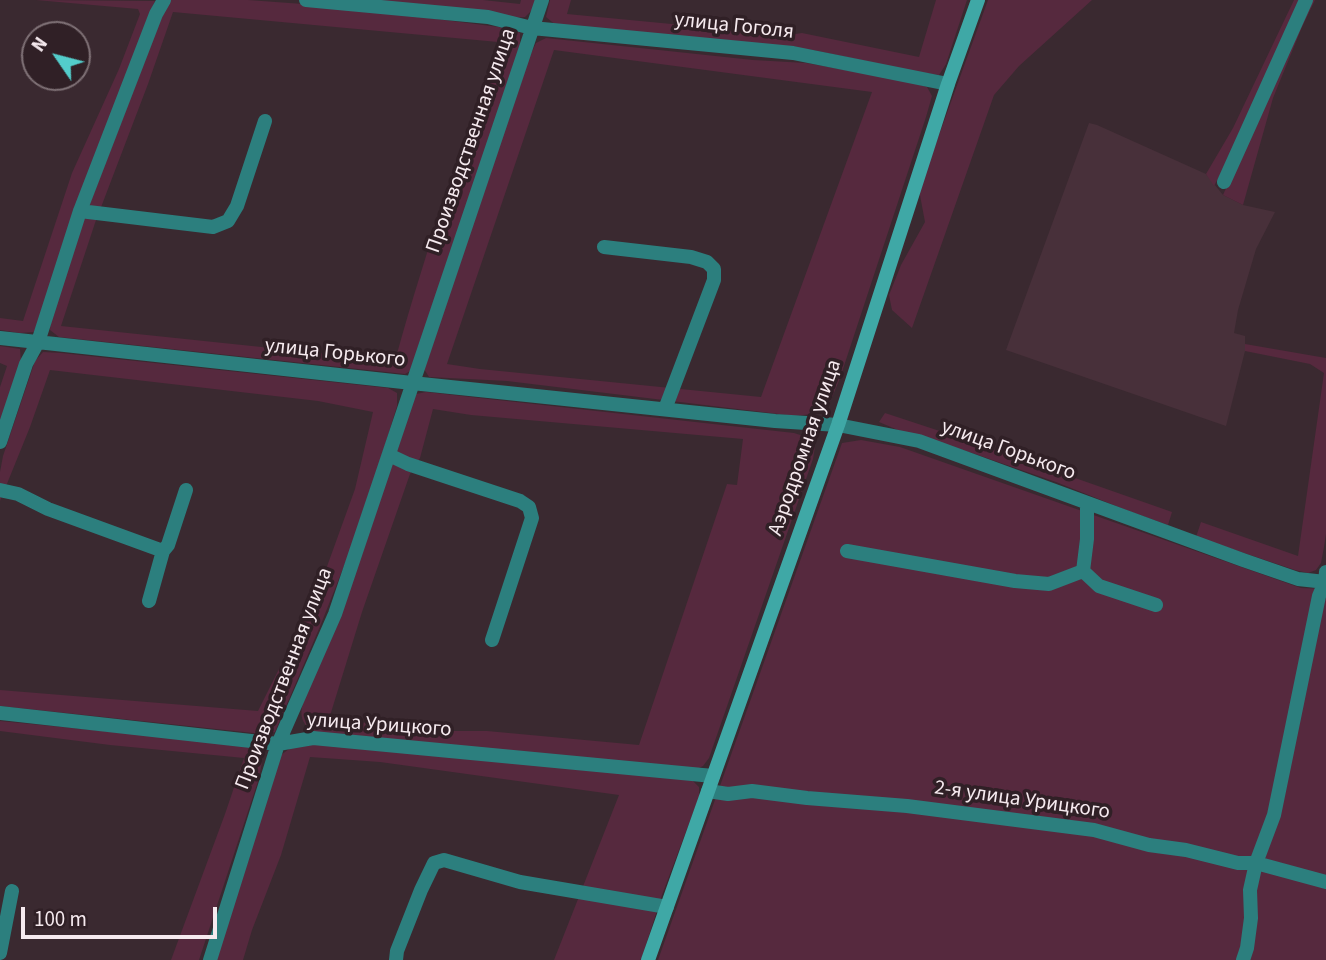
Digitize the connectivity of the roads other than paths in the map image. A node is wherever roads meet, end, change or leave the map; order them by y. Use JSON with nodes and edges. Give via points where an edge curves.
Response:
{"nodes":[{"id":1,"x":164,"y":0,"type":"edge"},
{"id":2,"x":306,"y":0,"type":"edge"},
{"id":3,"x":542,"y":0,"type":"edge"},
{"id":4,"x":978,"y":0,"type":"edge"},
{"id":5,"x":1306,"y":0,"type":"edge"},
{"id":6,"x":532,"y":28,"type":"junction"},
{"id":7,"x":948,"y":84,"type":"junction"},
{"id":8,"x":265,"y":121,"type":"dead end"},
{"id":9,"x":1224,"y":182,"type":"dead end"},
{"id":10,"x":80,"y":211,"type":"junction"},
{"id":11,"x":604,"y":247,"type":"dead end"},
{"id":12,"x":0,"y":338,"type":"edge"},
{"id":13,"x":38,"y":342,"type":"junction"},
{"id":14,"x":412,"y":383,"type":"junction"},
{"id":15,"x":665,"y":408,"type":"junction"},
{"id":16,"x":838,"y":425,"type":"junction"},
{"id":17,"x":0,"y":442,"type":"edge"},
{"id":18,"x":389,"y":455,"type":"junction"},
{"id":19,"x":0,"y":490,"type":"edge"},
{"id":20,"x":186,"y":490,"type":"dead end"},
{"id":21,"x":1087,"y":503,"type":"junction"},
{"id":22,"x":163,"y":551,"type":"junction"},
{"id":23,"x":847,"y":551,"type":"dead end"},
{"id":24,"x":1083,"y":571,"type":"junction"},
{"id":25,"x":1326,"y":578,"type":"edge"},
{"id":26,"x":149,"y":601,"type":"dead end"},
{"id":27,"x":1156,"y":605,"type":"dead end"},
{"id":28,"x":492,"y":640,"type":"dead end"},
{"id":29,"x":0,"y":713,"type":"edge"},
{"id":30,"x":278,"y":744,"type":"junction"},
{"id":31,"x":713,"y":776,"type":"junction"},
{"id":32,"x":708,"y":792,"type":"junction"},
{"id":33,"x":1256,"y":863,"type":"junction"},
{"id":34,"x":1326,"y":882,"type":"edge"},
{"id":35,"x":12,"y":891,"type":"dead end"},
{"id":36,"x":667,"y":907,"type":"junction"},
{"id":37,"x":0,"y":953,"type":"edge"},
{"id":38,"x":210,"y":960,"type":"edge"},
{"id":39,"x":396,"y":960,"type":"edge"},
{"id":40,"x":648,"y":960,"type":"edge"},
{"id":41,"x":1243,"y":960,"type":"edge"}],
"edges":[{"from":1,"to":10,"type":"street"},
{"from":2,"to":6,"type":"street","name":"улица Гоголя","via":[[488,18]]},
{"from":3,"to":6,"type":"street","name":"Производственная улица"},
{"from":4,"to":7,"type":"street","name":"Аэродромная улица"},
{"from":5,"to":9,"type":"street"},
{"from":6,"to":7,"type":"street","name":"улица Гоголя","via":[[793,53]]},
{"from":6,"to":14,"type":"street","name":"Производственная улица"},
{"from":7,"to":16,"type":"street","name":"Аэродромная улица"},
{"from":8,"to":10,"type":"street","via":[[228,221],[213,228]]},
{"from":10,"to":13,"type":"street"},
{"from":11,"to":15,"type":"street","via":[[691,257],[714,269],[714,280]]},
{"from":12,"to":13,"type":"street","name":"улица Горького"},
{"from":13,"to":14,"type":"street","name":"улица Горького"},
{"from":13,"to":17,"type":"street"},
{"from":14,"to":15,"type":"street","name":"улица Горького"},
{"from":14,"to":18,"type":"street","name":"Производственная улица"},
{"from":15,"to":16,"type":"street","name":"улица Горького"},
{"from":16,"to":21,"type":"street","name":"улица Горького","via":[[919,441]]},
{"from":16,"to":31,"type":"street","name":"Аэродромная улица"},
{"from":18,"to":28,"type":"street","via":[[529,507],[532,518]]},
{"from":18,"to":30,"type":"street","name":"Производственная улица","via":[[335,614]]},
{"from":19,"to":22,"type":"street"},
{"from":20,"to":22,"type":"street"},
{"from":21,"to":24,"type":"street"},
{"from":21,"to":25,"type":"street","name":"улица Горького","via":[[1298,579]]},
{"from":22,"to":26,"type":"street"},
{"from":23,"to":24,"type":"street","via":[[1049,584]]},
{"from":24,"to":27,"type":"street","via":[[1099,586]]},
{"from":25,"to":33,"type":"street","via":[[1274,816]]},
{"from":29,"to":30,"type":"street","name":"улица Урицкого"},
{"from":30,"to":31,"type":"street","name":"улица Урицкого","via":[[313,738]]},
{"from":30,"to":38,"type":"street","name":"Производственная улица"},
{"from":31,"to":32,"type":"street","name":"Аэродромная улица"},
{"from":32,"to":33,"type":"street","name":"2-я улица Урицкого","via":[[752,791],[907,806],[1094,830],[1149,845]]},
{"from":32,"to":36,"type":"street","name":"Аэродромная улица"},
{"from":33,"to":34,"type":"street","name":"2-я улица Урицкого"},
{"from":33,"to":41,"type":"street"},
{"from":35,"to":37,"type":"street"},
{"from":36,"to":39,"type":"street","via":[[520,882],[444,860],[434,863],[421,890]]},
{"from":36,"to":40,"type":"street","name":"Аэродромная улица"}]}
